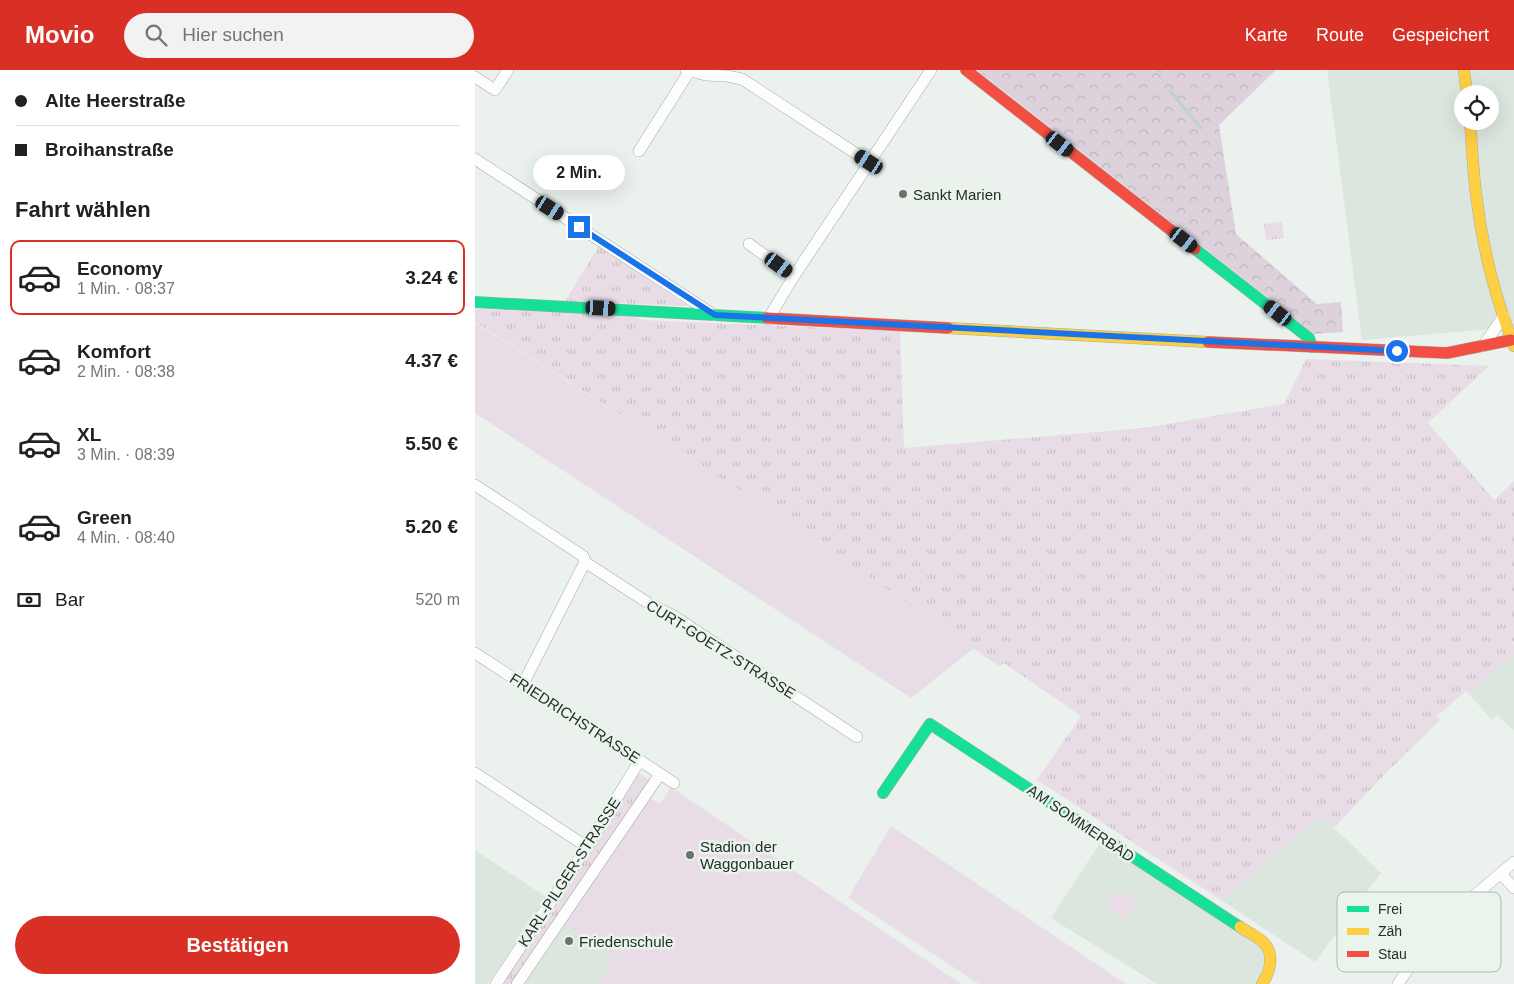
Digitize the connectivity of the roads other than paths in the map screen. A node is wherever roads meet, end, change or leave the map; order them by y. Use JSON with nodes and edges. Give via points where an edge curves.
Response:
{"nodes":[{"id":1,"x":508,"y":70,"type":"edge"},
{"id":2,"x":931,"y":70,"type":"edge"},
{"id":3,"x":966,"y":70,"type":"edge"},
{"id":4,"x":1464,"y":70,"type":"edge"},
{"id":5,"x":687,"y":71,"type":"edge"},
{"id":6,"x":475,"y":77,"type":"edge"},
{"id":7,"x":1466,"y":85,"type":"edge"},
{"id":8,"x":1471,"y":130,"type":"edge"},
{"id":9,"x":639,"y":151,"type":"dead end"},
{"id":10,"x":475,"y":159,"type":"edge"},
{"id":11,"x":869,"y":162,"type":"junction"},
{"id":12,"x":749,"y":244,"type":"dead end"},
{"id":13,"x":794,"y":276,"type":"junction"},
{"id":14,"x":475,"y":302,"type":"edge"},
{"id":15,"x":715,"y":315,"type":"junction"},
{"id":16,"x":1504,"y":316,"type":"junction"},
{"id":17,"x":768,"y":318,"type":"junction"},
{"id":18,"x":1513,"y":343,"type":"edge"},
{"id":19,"x":1483,"y":346,"type":"junction"},
{"id":20,"x":1312,"y":347,"type":"junction"},
{"id":21,"x":475,"y":485,"type":"edge"},
{"id":22,"x":585,"y":562,"type":"junction"},
{"id":23,"x":475,"y":653,"type":"edge"},
{"id":24,"x":523,"y":684,"type":"junction"},
{"id":25,"x":857,"y":736,"type":"dead end"},
{"id":26,"x":640,"y":760,"type":"junction"},
{"id":27,"x":475,"y":772,"type":"edge"},
{"id":28,"x":660,"y":774,"type":"junction"},
{"id":29,"x":674,"y":783,"type":"dead end"},
{"id":30,"x":883,"y":793,"type":"dead end"},
{"id":31,"x":587,"y":846,"type":"junction"},
{"id":32,"x":1514,"y":862,"type":"edge"},
{"id":33,"x":1501,"y":874,"type":"junction"},
{"id":34,"x":1514,"y":888,"type":"edge"},
{"id":35,"x":1479,"y":892,"type":"edge"},
{"id":36,"x":1406,"y":972,"type":"edge"},
{"id":37,"x":496,"y":984,"type":"edge"},
{"id":38,"x":517,"y":984,"type":"edge"},
{"id":39,"x":1262,"y":984,"type":"edge"},
{"id":40,"x":1398,"y":984,"type":"edge"}],
"edges":[{"from":1,"to":6,"type":"street","via":[[495,90]]},
{"from":2,"to":11,"type":"street"},
{"from":3,"to":20,"type":"street","via":[[1309,338]]},
{"from":4,"to":7,"type":"street"},
{"from":5,"to":9,"type":"street"},
{"from":5,"to":11,"type":"street","via":[[742,79]]},
{"from":8,"to":16,"type":"street","via":[[1484,246]]},
{"from":10,"to":15,"type":"street"},
{"from":11,"to":13,"type":"street"},
{"from":12,"to":13,"type":"street"},
{"from":13,"to":17,"type":"street"},
{"from":14,"to":15,"type":"street"},
{"from":15,"to":17,"type":"street"},
{"from":16,"to":18,"type":"street"},
{"from":16,"to":19,"type":"street"},
{"from":17,"to":20,"type":"street"},
{"from":18,"to":19,"type":"street"},
{"from":19,"to":20,"type":"street","via":[[1447,353]]},
{"from":21,"to":22,"type":"street","name":"CURT-GOETZ-STRASSE","via":[[583,556]]},
{"from":22,"to":24,"type":"street"},
{"from":22,"to":25,"type":"street","name":"CURT-GOETZ-STRASSE"},
{"from":23,"to":24,"type":"street","name":"FRIEDRICHSTRASSE"},
{"from":24,"to":26,"type":"street","name":"FRIEDRICHSTRASSE"},
{"from":26,"to":28,"type":"street","name":"FRIEDRICHSTRASSE"},
{"from":26,"to":31,"type":"street","name":"KARL-PILGER-STRASSE"},
{"from":27,"to":31,"type":"street"},
{"from":28,"to":29,"type":"street","name":"FRIEDRICHSTRASSE"},
{"from":28,"to":38,"type":"street","name":"KARL-PILGER-STRASSE"},
{"from":30,"to":39,"type":"street","name":"AM SOMMERBAD","via":[[930,724],[1264,943],[1272,958]]},
{"from":31,"to":37,"type":"street","name":"KARL-PILGER-STRASSE"},
{"from":32,"to":33,"type":"street"},
{"from":33,"to":34,"type":"street"},
{"from":33,"to":35,"type":"street"},
{"from":36,"to":40,"type":"street"}]}
